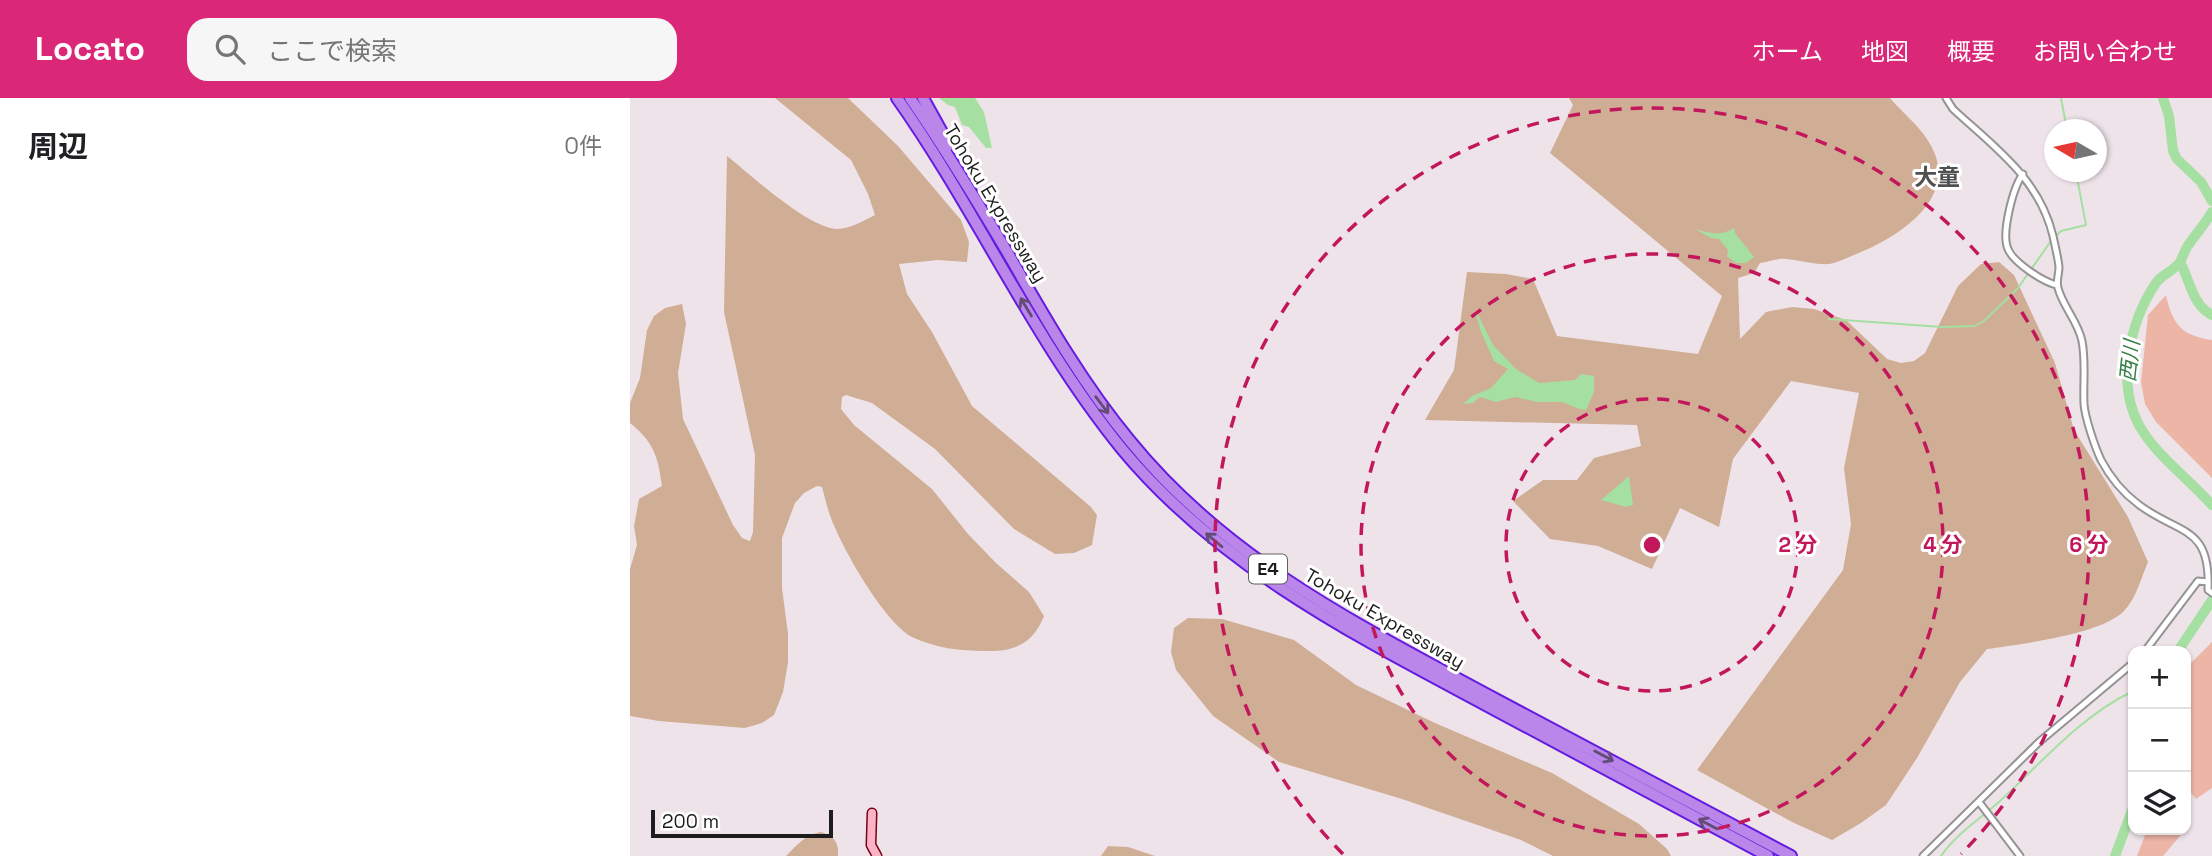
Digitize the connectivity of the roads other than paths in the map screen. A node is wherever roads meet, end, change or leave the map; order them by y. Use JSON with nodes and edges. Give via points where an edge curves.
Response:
{"nodes":[{"id":1,"x":897,"y":98,"type":"edge"},
{"id":2,"x":910,"y":98,"type":"edge"},
{"id":3,"x":923,"y":98,"type":"edge"},
{"id":4,"x":1945,"y":98,"type":"edge"},
{"id":5,"x":2023,"y":174,"type":"junction"},
{"id":6,"x":1005,"y":248,"type":"junction"},
{"id":7,"x":2057,"y":285,"type":"junction"},
{"id":8,"x":2208,"y":582,"type":"junction"},
{"id":9,"x":2211,"y":593,"type":"edge"},
{"id":10,"x":2150,"y":646,"type":"edge"},
{"id":11,"x":2128,"y":667,"type":"edge"},
{"id":12,"x":1979,"y":802,"type":"junction"},
{"id":13,"x":872,"y":814,"type":"dead end"},
{"id":14,"x":877,"y":856,"type":"edge"},
{"id":15,"x":1768,"y":856,"type":"edge"},
{"id":16,"x":1791,"y":856,"type":"edge"},
{"id":17,"x":1923,"y":856,"type":"edge"},
{"id":18,"x":2020,"y":856,"type":"edge"}],
"edges":[{"from":15,"to":1,"type":"highway","name":"Tohoku Expressway","number":"E4","one_way":true,"via":[[1347,631],[1258,574],[1201,529],[1142,471],[1075,386]]},
{"from":2,"to":6,"type":"highway","name":"Tohoku Expressway","number":"E4"},
{"from":3,"to":6,"type":"highway"},
{"from":4,"to":5,"type":"street"},
{"from":5,"to":7,"type":"street","via":[[2052,234],[2059,269]]},
{"from":5,"to":7,"type":"street","via":[[2011,202],[2006,244],[2009,253],[2034,274]]},
{"from":6,"to":16,"type":"highway","name":"Tohoku Expressway","number":"E4","one_way":true,"via":[[1080,374],[1130,441],[1182,497],[1264,567],[1367,630]]},
{"from":7,"to":8,"type":"street","via":[[2082,340],[2084,407],[2100,457],[2115,484],[2140,506],[2196,539],[2205,554]]},
{"from":8,"to":9,"type":"street"},
{"from":8,"to":10,"type":"street","via":[[2197,581]]},
{"from":11,"to":12,"type":"street","via":[[2070,714]]},
{"from":12,"to":17,"type":"street"},
{"from":12,"to":18,"type":"street"},
{"from":13,"to":14,"type":"street","via":[[871,845]]}]}
